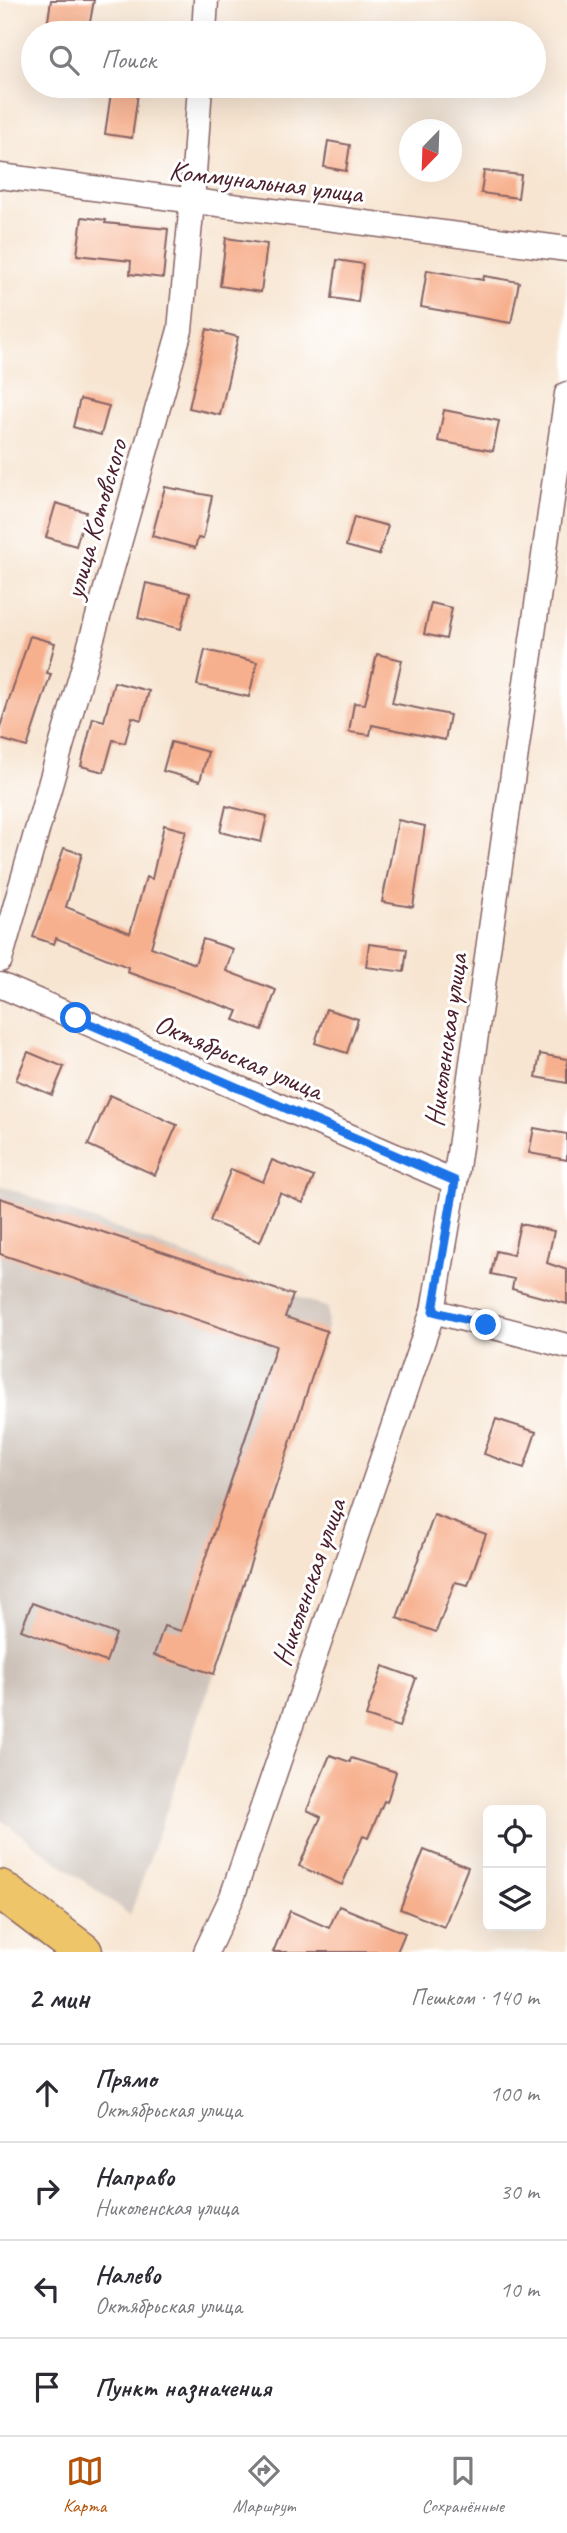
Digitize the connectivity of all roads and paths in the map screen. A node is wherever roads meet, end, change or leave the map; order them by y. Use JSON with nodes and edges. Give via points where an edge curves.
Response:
{"nodes":[{"id":1,"x":206,"y":0,"type":"edge"},
{"id":2,"x":205,"y":21,"type":"edge"},
{"id":3,"x":199,"y":98,"type":"edge"},
{"id":4,"x":0,"y":176,"type":"edge"},
{"id":5,"x":192,"y":202,"type":"junction"},
{"id":6,"x":567,"y":249,"type":"edge"},
{"id":7,"x":567,"y":394,"type":"edge"},
{"id":8,"x":0,"y":960,"type":"edge"},
{"id":9,"x":0,"y":985,"type":"edge"},
{"id":10,"x":455,"y":1181,"type":"junction"},
{"id":11,"x":433,"y":1311,"type":"junction"},
{"id":12,"x":567,"y":1346,"type":"edge"},
{"id":13,"x":0,"y":1889,"type":"edge"},
{"id":14,"x":83,"y":1952,"type":"edge"},
{"id":15,"x":206,"y":1952,"type":"edge"}],
"edges":[{"from":1,"to":2,"type":"street"},
{"from":3,"to":5,"type":"street","name":"улица Котовского"},
{"from":4,"to":5,"type":"street","name":"Коммунальная улица"},
{"from":5,"to":6,"type":"street","name":"Коммунальная улица"},
{"from":5,"to":8,"type":"street","name":"улица Котовского","via":[[180,330]]},
{"from":7,"to":10,"type":"street","name":"Николенская улица"},
{"from":9,"to":10,"type":"street","name":"Октябрьская улица"},
{"from":10,"to":11,"type":"street","name":"Николенская улица"},
{"from":11,"to":12,"type":"street"},
{"from":11,"to":15,"type":"street","name":"Николенская улица","via":[[232,1896]]},
{"from":13,"to":14,"type":"main road"}]}
